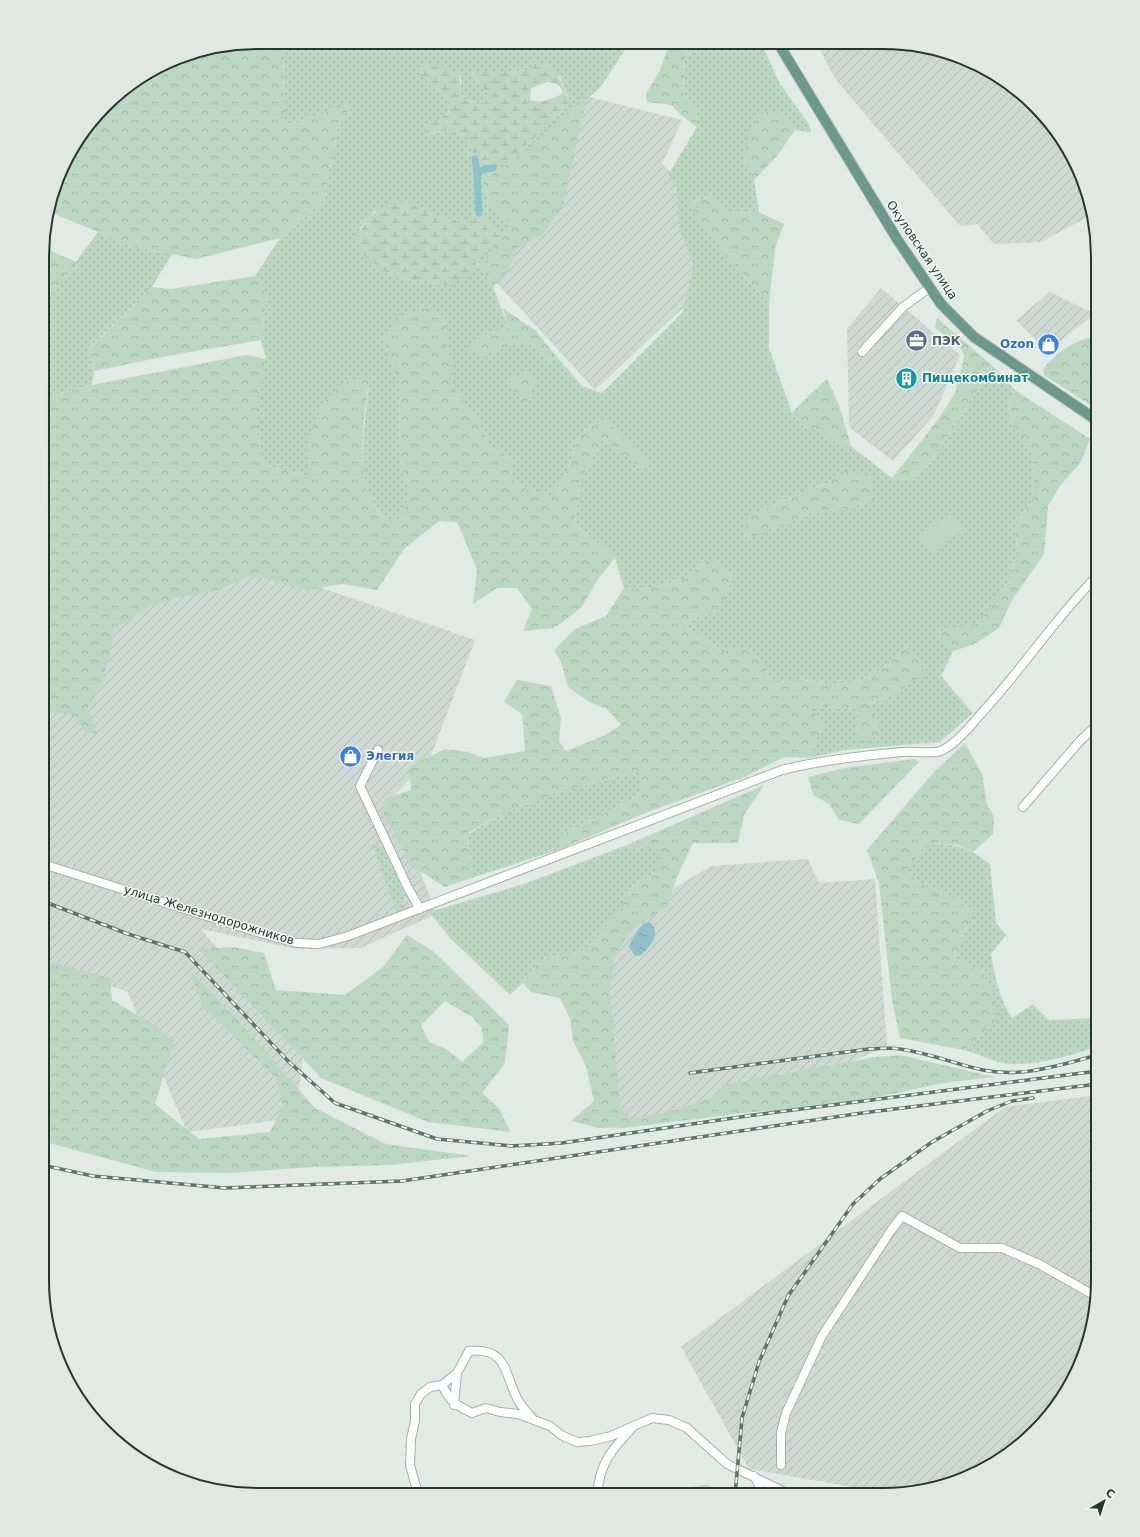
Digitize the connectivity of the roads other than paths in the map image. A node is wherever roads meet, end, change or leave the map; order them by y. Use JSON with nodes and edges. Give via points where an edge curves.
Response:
{"nodes":[{"id":1,"x":781,"y":49,"type":"edge"},
{"id":2,"x":929,"y":288,"type":"junction"},
{"id":3,"x":862,"y":352,"type":"dead end"},
{"id":4,"x":1091,"y":416,"type":"edge"},
{"id":5,"x":1091,"y":581,"type":"edge"},
{"id":6,"x":1091,"y":731,"type":"edge"},
{"id":7,"x":378,"y":750,"type":"dead end"},
{"id":8,"x":1023,"y":807,"type":"dead end"},
{"id":9,"x":49,"y":866,"type":"edge"},
{"id":10,"x":420,"y":909,"type":"junction"},
{"id":11,"x":1091,"y":1294,"type":"edge"},
{"id":12,"x":457,"y":1373,"type":"junction"},
{"id":13,"x":442,"y":1385,"type":"junction"},
{"id":14,"x":454,"y":1405,"type":"junction"},
{"id":15,"x":535,"y":1422,"type":"junction"},
{"id":16,"x":637,"y":1423,"type":"junction"},
{"id":17,"x":782,"y":1465,"type":"dead end"},
{"id":18,"x":754,"y":1476,"type":"junction"},
{"id":19,"x":416,"y":1488,"type":"edge"},
{"id":20,"x":598,"y":1488,"type":"edge"},
{"id":21,"x":760,"y":1488,"type":"edge"},
{"id":22,"x":774,"y":1488,"type":"edge"}],
"edges":[{"from":1,"to":2,"type":"main road","name":"Окуловская улица"},
{"from":2,"to":3,"type":"street","via":[[904,307]]},
{"from":2,"to":4,"type":"main road","name":"Окуловская улица","via":[[946,310],[974,337]]},
{"from":5,"to":10,"type":"street","name":"улица Железнодорожников","via":[[1006,687],[962,734],[941,751],[858,756],[782,770]]},
{"from":6,"to":8,"type":"street"},
{"from":7,"to":10,"type":"street","via":[[360,786]]},
{"from":9,"to":10,"type":"street","name":"улица Железнодорожников","via":[[296,943],[319,944]]},
{"from":11,"to":17,"type":"street","via":[[1039,1264],[1002,1248],[960,1248],[902,1216],[822,1336],[786,1413],[782,1433]]},
{"from":12,"to":13,"type":"street"},
{"from":12,"to":14,"type":"street"},
{"from":12,"to":15,"type":"street","via":[[469,1351],[492,1352],[508,1373],[518,1400]]},
{"from":13,"to":14,"type":"street"},
{"from":13,"to":19,"type":"street","via":[[430,1387],[421,1394],[415,1404],[410,1465]]},
{"from":14,"to":15,"type":"street","via":[[472,1413],[486,1408],[518,1414]]},
{"from":15,"to":16,"type":"street","via":[[550,1426],[560,1435],[577,1442],[611,1436]]},
{"from":16,"to":18,"type":"street","via":[[652,1418],[669,1420],[687,1428],[727,1464]]},
{"from":16,"to":20,"type":"street","via":[[609,1454],[598,1481]]},
{"from":18,"to":21,"type":"street"},
{"from":18,"to":22,"type":"street"}]}
